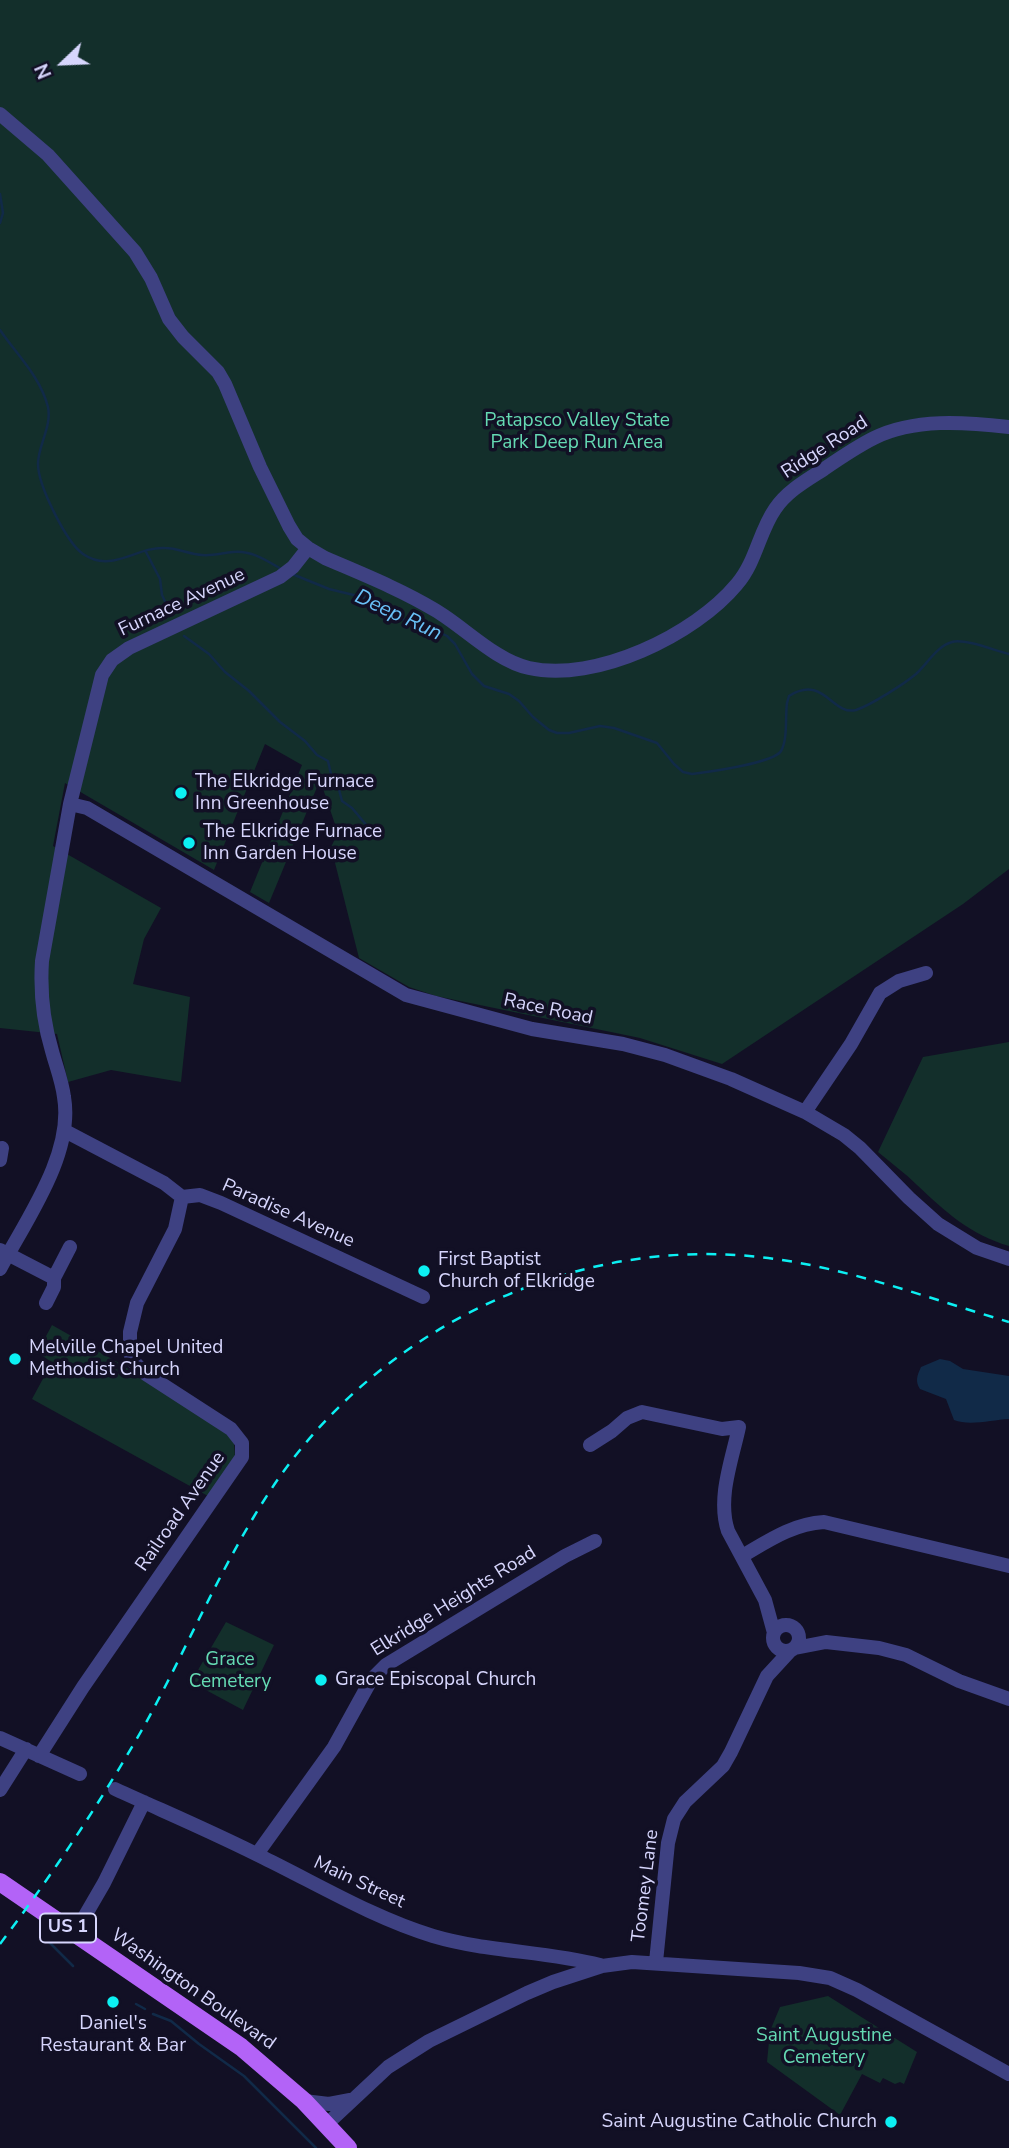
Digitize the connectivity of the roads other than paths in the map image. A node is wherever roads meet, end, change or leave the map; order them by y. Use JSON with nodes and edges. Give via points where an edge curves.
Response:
{"nodes":[{"id":1,"x":0,"y":114,"type":"edge"},
{"id":2,"x":1009,"y":427,"type":"edge"},
{"id":3,"x":308,"y":548,"type":"junction"},
{"id":4,"x":70,"y":804,"type":"junction"},
{"id":5,"x":926,"y":973,"type":"dead end"},
{"id":6,"x":805,"y":1112,"type":"junction"},
{"id":7,"x":65,"y":1131,"type":"junction"},
{"id":8,"x":182,"y":1197,"type":"junction"},
{"id":9,"x":70,"y":1247,"type":"dead end"},
{"id":10,"x":4,"y":1252,"type":"edge"},
{"id":11,"x":1009,"y":1259,"type":"edge"},
{"id":12,"x":0,"y":1269,"type":"edge"},
{"id":13,"x":54,"y":1278,"type":"junction"},
{"id":14,"x":423,"y":1297,"type":"dead end"},
{"id":15,"x":46,"y":1303,"type":"dead end"},
{"id":16,"x":590,"y":1445,"type":"dead end"},
{"id":17,"x":595,"y":1541,"type":"dead end"},
{"id":18,"x":742,"y":1556,"type":"junction"},
{"id":19,"x":1009,"y":1566,"type":"edge"},
{"id":20,"x":765,"y":1600,"type":"junction"},
{"id":21,"x":792,"y":1627,"type":"junction"},
{"id":22,"x":774,"y":1637,"type":"junction"},
{"id":23,"x":826,"y":1642,"type":"junction"},
{"id":24,"x":792,"y":1649,"type":"junction"},
{"id":25,"x":768,"y":1676,"type":"junction"},
{"id":26,"x":1009,"y":1699,"type":"edge"},
{"id":27,"x":0,"y":1738,"type":"edge"},
{"id":28,"x":33,"y":1753,"type":"junction"},
{"id":29,"x":80,"y":1774,"type":"dead end"},
{"id":30,"x":115,"y":1789,"type":"dead end"},
{"id":31,"x":0,"y":1790,"type":"edge"},
{"id":32,"x":144,"y":1802,"type":"junction"},
{"id":33,"x":257,"y":1854,"type":"junction"},
{"id":34,"x":0,"y":1882,"type":"edge"},
{"id":35,"x":75,"y":1933,"type":"junction"},
{"id":36,"x":656,"y":1962,"type":"junction"},
{"id":37,"x":602,"y":1966,"type":"junction"},
{"id":38,"x":1009,"y":2074,"type":"edge"},
{"id":39,"x":351,"y":2100,"type":"junction"},
{"id":40,"x":304,"y":2101,"type":"junction"},
{"id":41,"x":327,"y":2124,"type":"junction"},
{"id":42,"x":348,"y":2148,"type":"edge"}],
"edges":[{"from":1,"to":3,"type":"street","via":[[48,155],[140,259],[169,319],[225,384],[289,526]]},
{"from":2,"to":3,"type":"street","name":"Ridge Road","via":[[944,423],[908,426],[874,438],[780,503],[746,573],[705,614],[644,651],[575,670],[542,670],[514,663],[433,609]]},
{"from":3,"to":4,"type":"street","name":"Furnace Avenue","via":[[280,577],[138,643],[112,660],[102,675]]},
{"from":4,"to":6,"type":"street","name":"Race Road","via":[[87,808],[406,995],[532,1029],[665,1055]]},
{"from":4,"to":7,"type":"street","name":"Furnace Avenue","via":[[41,977],[46,1030],[64,1095]]},
{"from":5,"to":6,"type":"street","via":[[880,993]]},
{"from":6,"to":11,"type":"street","name":"Race Road","via":[[860,1148],[938,1224],[961,1240]]},
{"from":7,"to":8,"type":"street","name":"Paradise Avenue"},
{"from":7,"to":10,"type":"street","name":"Furnace Avenue","via":[[47,1180]]},
{"from":8,"to":14,"type":"street","name":"Paradise Avenue","via":[[200,1195],[221,1203]]},
{"from":8,"to":28,"type":"street","name":"Railroad Avenue","via":[[175,1228],[136,1303],[130,1353],[146,1374],[232,1429],[242,1443],[242,1457]]},
{"from":9,"to":13,"type":"street"},
{"from":10,"to":12,"type":"street","name":"Furnace Avenue"},
{"from":10,"to":13,"type":"street"},
{"from":13,"to":15,"type":"street"},
{"from":16,"to":18,"type":"street","via":[[642,1412],[722,1430],[739,1427],[722,1508]]},
{"from":17,"to":33,"type":"street","name":"Elkridge Heights Road","via":[[379,1671],[327,1758]]},
{"from":18,"to":19,"type":"street","via":[[789,1529],[824,1522]]},
{"from":18,"to":20,"type":"street"},
{"from":20,"to":21,"type":"street"},
{"from":20,"to":22,"type":"street"},
{"from":21,"to":22,"type":"street","via":[[779,1628]]},
{"from":21,"to":23,"type":"street"},
{"from":21,"to":24,"type":"street","via":[[799,1637]]},
{"from":22,"to":24,"type":"street","via":[[782,1650]]},
{"from":22,"to":25,"type":"street","name":"Toomey Lane"},
{"from":23,"to":24,"type":"street"},
{"from":23,"to":26,"type":"street","via":[[905,1655]]},
{"from":24,"to":25,"type":"street","name":"Toomey Lane"},
{"from":25,"to":36,"type":"street","name":"Toomey Lane","via":[[723,1766],[674,1819]]},
{"from":27,"to":28,"type":"street"},
{"from":28,"to":29,"type":"street"},
{"from":28,"to":31,"type":"street","name":"Railroad Avenue"},
{"from":30,"to":32,"type":"street","name":"Main Street"},
{"from":32,"to":33,"type":"street","name":"Main Street"},
{"from":32,"to":35,"type":"street"},
{"from":33,"to":37,"type":"street","name":"Main Street","via":[[369,1910],[435,1936]]},
{"from":34,"to":35,"type":"main road","name":"Washington Boulevard","number":"US 1"},
{"from":35,"to":40,"type":"main road","name":"Washington Boulevard","number":"US 1","via":[[241,2047]]},
{"from":36,"to":37,"type":"street"},
{"from":36,"to":38,"type":"street","via":[[830,1978]]},
{"from":37,"to":39,"type":"street","via":[[527,1993],[429,2040],[388,2067]]},
{"from":39,"to":40,"type":"street","via":[[329,2104]]},
{"from":39,"to":41,"type":"street"},
{"from":40,"to":41,"type":"main road","name":"Washington Boulevard","number":"US 1"},
{"from":41,"to":42,"type":"main road","name":"Washington Boulevard","number":"US 1"}]}
